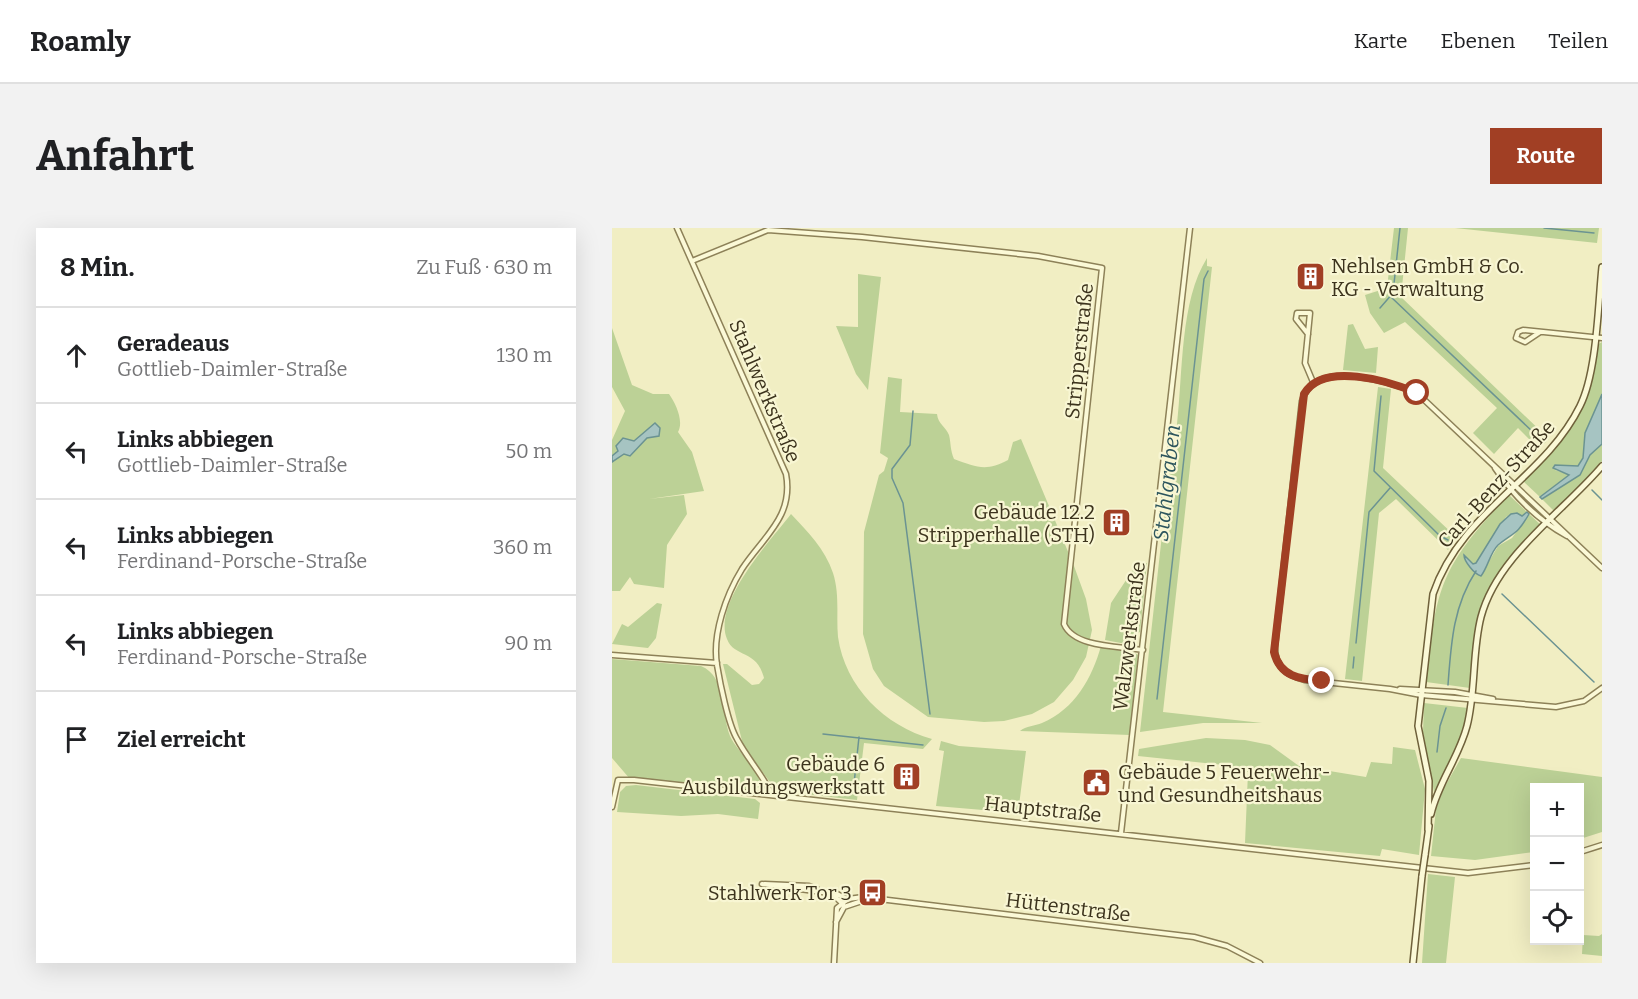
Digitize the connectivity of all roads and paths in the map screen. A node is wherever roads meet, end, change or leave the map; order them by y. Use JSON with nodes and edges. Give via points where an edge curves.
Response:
{"nodes":[{"id":1,"x":677,"y":228,"type":"edge"},
{"id":2,"x":1190,"y":228,"type":"edge"},
{"id":3,"x":692,"y":261,"type":"junction"},
{"id":4,"x":1602,"y":267,"type":"edge"},
{"id":5,"x":1539,"y":332,"type":"junction"},
{"id":6,"x":1308,"y":334,"type":"junction"},
{"id":7,"x":1594,"y":337,"type":"junction"},
{"id":8,"x":1602,"y":338,"type":"edge"},
{"id":9,"x":1313,"y":382,"type":"junction"},
{"id":10,"x":1602,"y":466,"type":"edge"},
{"id":11,"x":1512,"y":486,"type":"junction"},
{"id":12,"x":1549,"y":522,"type":"junction"},
{"id":13,"x":1602,"y":568,"type":"edge"},
{"id":14,"x":1143,"y":650,"type":"junction"},
{"id":15,"x":612,"y":655,"type":"edge"},
{"id":16,"x":717,"y":663,"type":"junction"},
{"id":17,"x":1602,"y":688,"type":"edge"},
{"id":18,"x":1421,"y":692,"type":"junction"},
{"id":19,"x":1471,"y":697,"type":"junction"},
{"id":20,"x":771,"y":794,"type":"junction"},
{"id":21,"x":612,"y":807,"type":"edge"},
{"id":22,"x":1428,"y":830,"type":"junction"},
{"id":23,"x":1121,"y":833,"type":"junction"},
{"id":24,"x":1602,"y":845,"type":"edge"},
{"id":25,"x":1584,"y":851,"type":"edge"},
{"id":26,"x":1530,"y":865,"type":"edge"},
{"id":27,"x":762,"y":884,"type":"dead end"},
{"id":28,"x":831,"y":892,"type":"junction"},
{"id":29,"x":848,"y":899,"type":"junction"},
{"id":30,"x":868,"y":899,"type":"junction"},
{"id":31,"x":841,"y":904,"type":"junction"},
{"id":32,"x":847,"y":905,"type":"junction"},
{"id":33,"x":835,"y":923,"type":"junction"},
{"id":34,"x":834,"y":963,"type":"edge"},
{"id":35,"x":1260,"y":963,"type":"edge"},
{"id":36,"x":1413,"y":963,"type":"edge"}],
"edges":[{"from":1,"to":3,"type":"street","name":"Stahlwerkstraße"},
{"from":2,"to":14,"type":"street","name":"Walzwerkstraße"},
{"from":3,"to":14,"type":"street","name":"Stripperstraße","via":[[768,230],[1038,256],[1102,268],[1064,624],[1076,639]]},
{"from":3,"to":16,"type":"street","name":"Stahlwerkstraße","via":[[788,484],[782,518],[742,569],[729,595],[721,620]]},
{"from":4,"to":7,"type":"street","name":"Carl-Benz-Straße"},
{"from":5,"to":5,"type":"street","via":[[1521,330],[1516,338],[1525,342]]},
{"from":5,"to":7,"type":"street"},
{"from":6,"to":6,"type":"street","via":[[1310,313],[1296,313],[1296,319]]},
{"from":6,"to":9,"type":"street","via":[[1305,369]]},
{"from":7,"to":8,"type":"street"},
{"from":7,"to":11,"type":"street","name":"Carl-Benz-Straße","via":[[1589,381],[1572,421]]},
{"from":9,"to":11,"type":"street","via":[[1329,376],[1390,382],[1417,393],[1490,460]]},
{"from":9,"to":18,"type":"street","via":[[1302,401],[1275,656],[1282,669],[1295,678]]},
{"from":10,"to":12,"type":"street","name":"Carl-Benz-Straße"},
{"from":11,"to":12,"type":"street"},
{"from":11,"to":18,"type":"street","name":"Carl-Benz-Straße","via":[[1462,540],[1440,573],[1433,594]]},
{"from":12,"to":13,"type":"street"},
{"from":12,"to":19,"type":"street","name":"Carl-Benz-Straße","via":[[1501,572],[1491,590],[1480,620]]},
{"from":14,"to":23,"type":"street","name":"Walzwerkstraße"},
{"from":15,"to":16,"type":"street"},
{"from":16,"to":20,"type":"street","name":"Stahlwerkstraße","via":[[732,728]]},
{"from":17,"to":19,"type":"street","via":[[1591,698],[1568,706]]},
{"from":18,"to":19,"type":"street"},
{"from":18,"to":22,"type":"street","name":"Carl-Benz-Straße","via":[[1418,726],[1429,781]]},
{"from":19,"to":22,"type":"street","name":"Carl-Benz-Straße","via":[[1463,741],[1433,804]]},
{"from":20,"to":21,"type":"street","name":"Hauptstraße","via":[[618,780]]},
{"from":20,"to":23,"type":"street","name":"Hauptstraße"},
{"from":22,"to":36,"type":"street","name":"Carl-Benz-Straße","bridge":true},
{"from":23,"to":26,"type":"street","name":"Hauptstraße","via":[[1467,873]]},
{"from":24,"to":25,"type":"street"},
{"from":27,"to":28,"type":"street","via":[[778,882]]},
{"from":28,"to":29,"type":"street"},
{"from":28,"to":31,"type":"street"},
{"from":29,"to":30,"type":"street","name":"Hüttenstraße"},
{"from":29,"to":31,"type":"street"},
{"from":30,"to":32,"type":"street","name":"Hüttenstraße"},
{"from":30,"to":35,"type":"street","name":"Hüttenstraße","via":[[1194,937],[1227,946]]},
{"from":31,"to":32,"type":"street"},
{"from":31,"to":33,"type":"street"},
{"from":32,"to":33,"type":"street"},
{"from":33,"to":34,"type":"street"}]}
